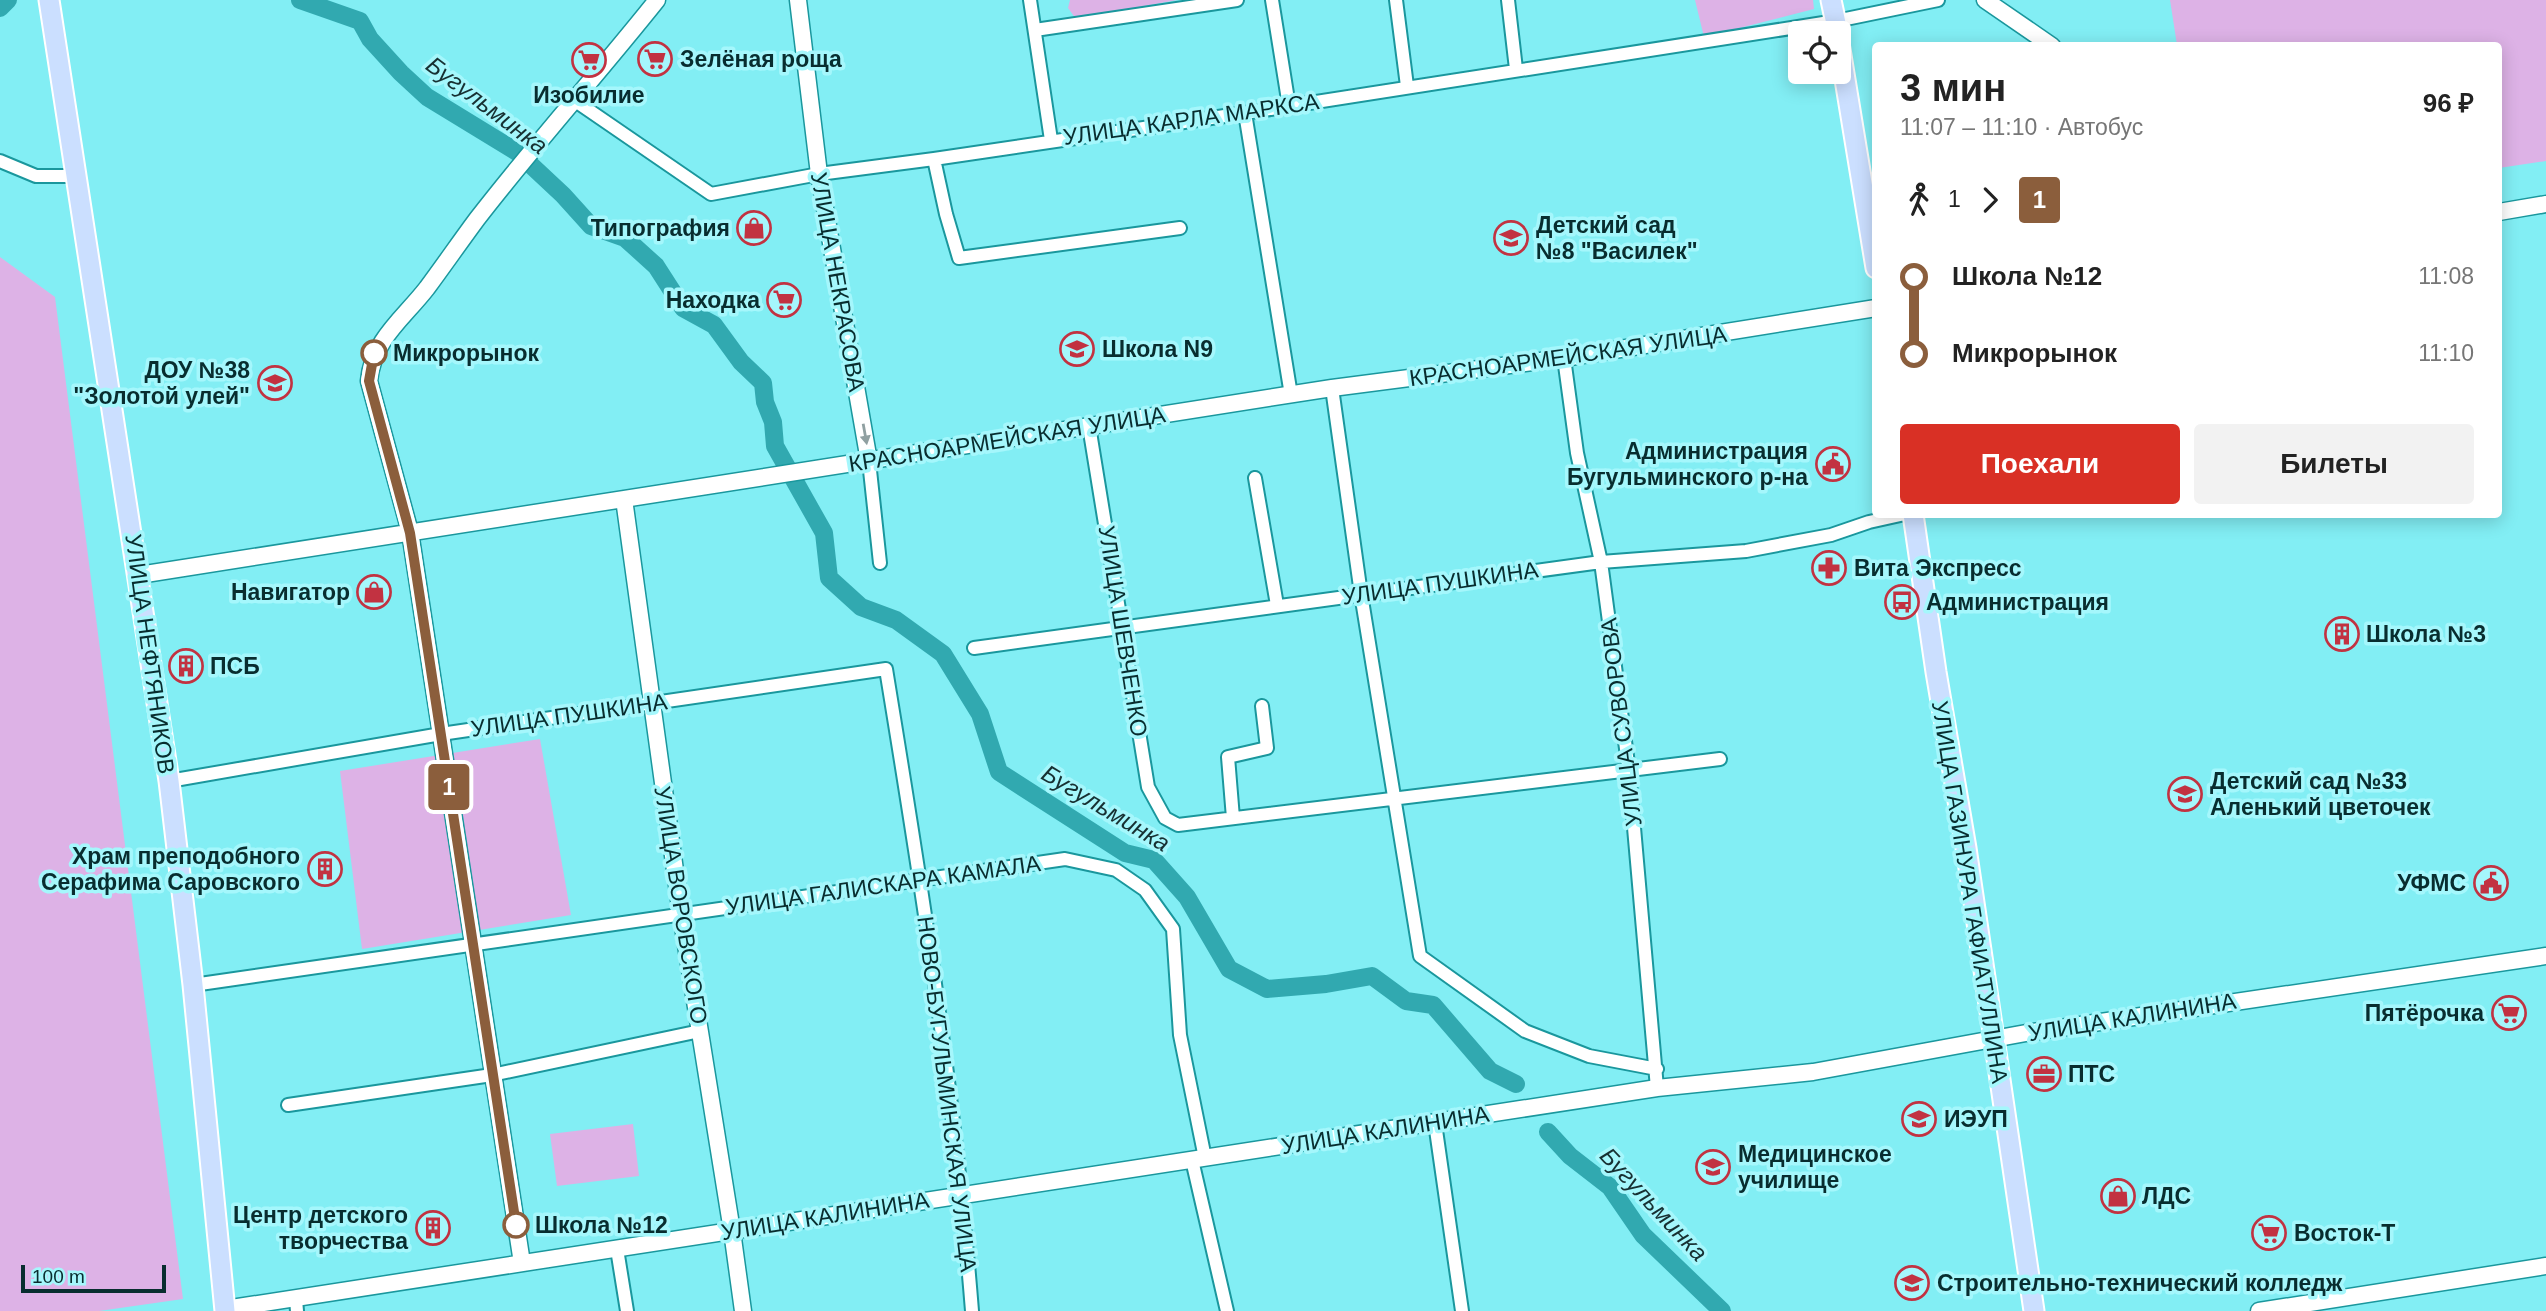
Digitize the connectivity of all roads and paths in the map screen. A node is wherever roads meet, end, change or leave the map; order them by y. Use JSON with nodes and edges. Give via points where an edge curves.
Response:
{"nodes":[{"id":1,"x":49,"y":0,"type":"edge"},
{"id":2,"x":657,"y":0,"type":"edge"},
{"id":3,"x":798,"y":0,"type":"edge"},
{"id":4,"x":1030,"y":0,"type":"edge"},
{"id":5,"x":1237,"y":0,"type":"edge"},
{"id":6,"x":1272,"y":0,"type":"edge"},
{"id":7,"x":1396,"y":0,"type":"edge"},
{"id":8,"x":1508,"y":0,"type":"edge"},
{"id":9,"x":1831,"y":0,"type":"edge"},
{"id":10,"x":1938,"y":0,"type":"edge"},
{"id":11,"x":1986,"y":0,"type":"edge"},
{"id":12,"x":1836,"y":21,"type":"edge"},
{"id":13,"x":1851,"y":23,"type":"edge"},
{"id":14,"x":1035,"y":30,"type":"junction"},
{"id":15,"x":1788,"y":33,"type":"edge"},
{"id":16,"x":2046,"y":42,"type":"edge"},
{"id":17,"x":1516,"y":69,"type":"junction"},
{"id":18,"x":1846,"y":84,"type":"edge"},
{"id":19,"x":1408,"y":86,"type":"junction"},
{"id":20,"x":574,"y":100,"type":"junction"},
{"id":21,"x":1289,"y":106,"type":"junction"},
{"id":22,"x":1245,"y":113,"type":"junction"},
{"id":23,"x":1051,"y":140,"type":"junction"},
{"id":24,"x":934,"y":159,"type":"junction"},
{"id":25,"x":0,"y":161,"type":"edge"},
{"id":26,"x":819,"y":174,"type":"junction"},
{"id":27,"x":76,"y":176,"type":"junction"},
{"id":28,"x":2546,"y":204,"type":"edge"},
{"id":29,"x":2502,"y":211,"type":"edge"},
{"id":30,"x":1180,"y":228,"type":"dead end"},
{"id":31,"x":1872,"y":244,"type":"edge"},
{"id":32,"x":1872,"y":309,"type":"edge"},
{"id":33,"x":1563,"y":358,"type":"junction"},
{"id":34,"x":1332,"y":388,"type":"junction"},
{"id":35,"x":1291,"y":395,"type":"junction"},
{"id":36,"x":1089,"y":426,"type":"junction"},
{"id":37,"x":869,"y":461,"type":"junction"},
{"id":38,"x":1255,"y":478,"type":"dead end"},
{"id":39,"x":624,"y":499,"type":"junction"},
{"id":40,"x":1887,"y":518,"type":"edge"},
{"id":41,"x":1914,"y":518,"type":"edge"},
{"id":42,"x":410,"y":533,"type":"junction"},
{"id":43,"x":1601,"y":562,"type":"junction"},
{"id":44,"x":880,"y":563,"type":"dead end"},
{"id":45,"x":139,"y":575,"type":"junction"},
{"id":46,"x":1361,"y":594,"type":"junction"},
{"id":47,"x":1277,"y":605,"type":"junction"},
{"id":48,"x":1124,"y":627,"type":"junction"},
{"id":49,"x":974,"y":648,"type":"dead end"},
{"id":50,"x":886,"y":670,"type":"joint"},
{"id":51,"x":651,"y":703,"type":"junction"},
{"id":52,"x":1262,"y":706,"type":"dead end"},
{"id":53,"x":441,"y":734,"type":"junction"},
{"id":54,"x":1720,"y":760,"type":"dead end"},
{"id":55,"x":1629,"y":771,"type":"junction"},
{"id":56,"x":169,"y":781,"type":"junction"},
{"id":57,"x":1394,"y":799,"type":"junction"},
{"id":58,"x":1233,"y":818,"type":"junction"},
{"id":59,"x":920,"y":880,"type":"junction"},
{"id":60,"x":681,"y":914,"type":"junction"},
{"id":61,"x":473,"y":944,"type":"junction"},
{"id":62,"x":2546,"y":956,"type":"edge"},
{"id":63,"x":193,"y":985,"type":"junction"},
{"id":64,"x":700,"y":1031,"type":"junction"},
{"id":65,"x":1994,"y":1039,"type":"junction"},
{"id":66,"x":1657,"y":1069,"type":"junction"},
{"id":67,"x":492,"y":1075,"type":"junction"},
{"id":68,"x":1657,"y":1088,"type":"junction"},
{"id":69,"x":288,"y":1105,"type":"dead end"},
{"id":70,"x":1434,"y":1122,"type":"junction"},
{"id":71,"x":1199,"y":1159,"type":"junction"},
{"id":72,"x":962,"y":1194,"type":"junction"},
{"id":73,"x":732,"y":1231,"type":"junction"},
{"id":74,"x":617,"y":1249,"type":"junction"},
{"id":75,"x":522,"y":1264,"type":"junction"},
{"id":76,"x":2546,"y":1266,"type":"edge"},
{"id":77,"x":297,"y":1305,"type":"edge"},
{"id":78,"x":221,"y":1310,"type":"edge"},
{"id":79,"x":627,"y":1311,"type":"edge"},
{"id":80,"x":743,"y":1311,"type":"edge"},
{"id":81,"x":972,"y":1311,"type":"edge"},
{"id":82,"x":1227,"y":1311,"type":"edge"},
{"id":83,"x":1462,"y":1311,"type":"edge"},
{"id":84,"x":2034,"y":1311,"type":"edge"},
{"id":85,"x":2259,"y":1311,"type":"edge"}],
"edges":[{"from":1,"to":27,"type":"main road","name":"УЛИЦА НЕФТЯНИКОВ"},
{"from":2,"to":20,"type":"street"},
{"from":3,"to":26,"type":"street","name":"УЛИЦА НЕКРАСОВА"},
{"from":4,"to":14,"type":"street"},
{"from":5,"to":14,"type":"street"},
{"from":6,"to":21,"type":"street"},
{"from":7,"to":19,"type":"street"},
{"from":8,"to":17,"type":"street"},
{"from":9,"to":12,"type":"main road"},
{"from":10,"to":13,"type":"street","name":"УЛИЦА КАРЛА МАРКСА"},
{"from":11,"to":16,"type":"street"},
{"from":14,"to":23,"type":"street"},
{"from":15,"to":17,"type":"street","name":"УЛИЦА КАРЛА МАРКСА"},
{"from":17,"to":19,"type":"street","name":"УЛИЦА КАРЛА МАРКСА"},
{"from":18,"to":31,"type":"main road"},
{"from":19,"to":21,"type":"street","name":"УЛИЦА КАРЛА МАРКСА"},
{"from":20,"to":26,"type":"street","name":"УЛИЦА КАРЛА МАРКСА","via":[[711,194]]},
{"from":20,"to":42,"type":"street","via":[[374,353],[369,381]]},
{"from":21,"to":22,"type":"street","name":"УЛИЦА КАРЛА МАРКСА"},
{"from":22,"to":23,"type":"street","name":"УЛИЦА КАРЛА МАРКСА"},
{"from":22,"to":35,"type":"street"},
{"from":23,"to":24,"type":"street","name":"УЛИЦА КАРЛА МАРКСА"},
{"from":24,"to":26,"type":"street","name":"УЛИЦА КАРЛА МАРКСА"},
{"from":24,"to":30,"type":"street","via":[[960,258]]},
{"from":25,"to":27,"type":"street","via":[[36,176]]},
{"from":26,"to":37,"type":"street","name":"УЛИЦА НЕКРАСОВА","one_way":true},
{"from":27,"to":45,"type":"main road","name":"УЛИЦА НЕФТЯНИКОВ"},
{"from":28,"to":29,"type":"street"},
{"from":32,"to":33,"type":"street","name":"КРАСНОАРМЕЙСКАЯ УЛИЦА"},
{"from":33,"to":34,"type":"street","name":"КРАСНОАРМЕЙСКАЯ УЛИЦА"},
{"from":33,"to":43,"type":"street","name":"УЛИЦА СУВОРОВА","via":[[1577,453]]},
{"from":34,"to":35,"type":"street","name":"КРАСНОАРМЕЙСКАЯ УЛИЦА"},
{"from":34,"to":46,"type":"street"},
{"from":35,"to":36,"type":"street","name":"КРАСНОАРМЕЙСКАЯ УЛИЦА"},
{"from":36,"to":37,"type":"street","name":"КРАСНОАРМЕЙСКАЯ УЛИЦА"},
{"from":36,"to":48,"type":"street","name":"УЛИЦА ШЕВЧЕНКО"},
{"from":37,"to":39,"type":"street","name":"КРАСНОАРМЕЙСКАЯ УЛИЦА"},
{"from":37,"to":44,"type":"street","name":"УЛИЦА НЕКРАСОВА"},
{"from":38,"to":47,"type":"street"},
{"from":39,"to":42,"type":"street","name":"КРАСНОАРМЕЙСКАЯ УЛИЦА"},
{"from":39,"to":51,"type":"street","name":"УЛИЦА ВОРОВСКОГО"},
{"from":40,"to":43,"type":"street","name":"УЛИЦА ПУШКИНА","via":[[1831,535],[1746,551]]},
{"from":41,"to":65,"type":"main road","name":"УЛИЦА ГАЗИНУРА ГАФИАТУЛЛИНА"},
{"from":42,"to":45,"type":"street","name":"КРАСНОАРМЕЙСКАЯ УЛИЦА"},
{"from":42,"to":53,"type":"street"},
{"from":43,"to":46,"type":"street","name":"УЛИЦА ПУШКИНА"},
{"from":43,"to":55,"type":"street","name":"УЛИЦА СУВОРОВА"},
{"from":45,"to":56,"type":"main road","name":"УЛИЦА НЕФТЯНИКОВ"},
{"from":46,"to":47,"type":"street","name":"УЛИЦА ПУШКИНА"},
{"from":46,"to":57,"type":"street"},
{"from":47,"to":48,"type":"street","name":"УЛИЦА ПУШКИНА"},
{"from":48,"to":49,"type":"street","name":"УЛИЦА ПУШКИНА"},
{"from":48,"to":58,"type":"street","name":"УЛИЦА ШЕВЧЕНКО","via":[[1148,787],[1165,818],[1178,825]]},
{"from":50,"to":51,"type":"street","name":"УЛИЦА ПУШКИНА"},
{"from":50,"to":59,"type":"street","name":"НОВО-БУГУЛЬМИНСКАЯ УЛИЦА"},
{"from":51,"to":53,"type":"street","name":"УЛИЦА ПУШКИНА"},
{"from":51,"to":60,"type":"street","name":"УЛИЦА ВОРОВСКОГО"},
{"from":52,"to":58,"type":"street","via":[[1267,748],[1228,757]]},
{"from":53,"to":56,"type":"street","name":"УЛИЦА ПУШКИНА"},
{"from":53,"to":61,"type":"street"},
{"from":54,"to":55,"type":"street"},
{"from":55,"to":57,"type":"street"},
{"from":55,"to":66,"type":"street","name":"УЛИЦА СУВОРОВА"},
{"from":56,"to":63,"type":"main road","name":"УЛИЦА НЕФТЯНИКОВ"},
{"from":57,"to":58,"type":"street"},
{"from":57,"to":66,"type":"street","via":[[1420,956],[1525,1031],[1589,1056]]},
{"from":59,"to":60,"type":"street","name":"УЛИЦА ГАЛИСКАРА КАМАЛА"},
{"from":59,"to":71,"type":"street","name":"УЛИЦА ГАЛИСКАРА КАМАЛА","via":[[1065,859],[1115,870],[1145,890],[1173,929],[1180,1035]]},
{"from":59,"to":72,"type":"street","name":"НОВО-БУГУЛЬМИНСКАЯ УЛИЦА"},
{"from":60,"to":61,"type":"street","name":"УЛИЦА ГАЛИСКАРА КАМАЛА"},
{"from":60,"to":64,"type":"street","name":"УЛИЦА ВОРОВСКОГО"},
{"from":61,"to":63,"type":"street","name":"УЛИЦА ГАЛИСКАРА КАМАЛА"},
{"from":61,"to":67,"type":"street"},
{"from":62,"to":65,"type":"street","name":"УЛИЦА КАЛИНИНА"},
{"from":63,"to":78,"type":"main road","name":"УЛИЦА НЕФТЯНИКОВ"},
{"from":64,"to":67,"type":"street"},
{"from":64,"to":73,"type":"street","name":"УЛИЦА ВОРОВСКОГО"},
{"from":65,"to":68,"type":"street","name":"УЛИЦА КАЛИНИНА","via":[[1813,1072]]},
{"from":65,"to":84,"type":"main road","name":"УЛИЦА ГАЗИНУРА ГАФИАТУЛЛИНА"},
{"from":66,"to":68,"type":"street","name":"УЛИЦА СУВОРОВА"},
{"from":67,"to":69,"type":"street"},
{"from":67,"to":75,"type":"street"},
{"from":68,"to":70,"type":"street","name":"УЛИЦА КАЛИНИНА"},
{"from":70,"to":71,"type":"street","name":"УЛИЦА КАЛИНИНА"},
{"from":70,"to":83,"type":"street"},
{"from":71,"to":72,"type":"street","name":"УЛИЦА КАЛИНИНА"},
{"from":71,"to":82,"type":"street"},
{"from":72,"to":73,"type":"street","name":"УЛИЦА КАЛИНИНА"},
{"from":72,"to":81,"type":"street","name":"НОВО-БУГУЛЬМИНСКАЯ УЛИЦА"},
{"from":73,"to":74,"type":"street","name":"УЛИЦА КАЛИНИНА"},
{"from":73,"to":80,"type":"street","name":"УЛИЦА ВОРОВСКОГО"},
{"from":74,"to":75,"type":"street","name":"УЛИЦА КАЛИНИНА"},
{"from":74,"to":79,"type":"street"},
{"from":75,"to":77,"type":"street","name":"УЛИЦА КАЛИНИНА"},
{"from":76,"to":85,"type":"street"},
{"from":77,"to":78,"type":"street","name":"УЛИЦА КАЛИНИНА"}]}
